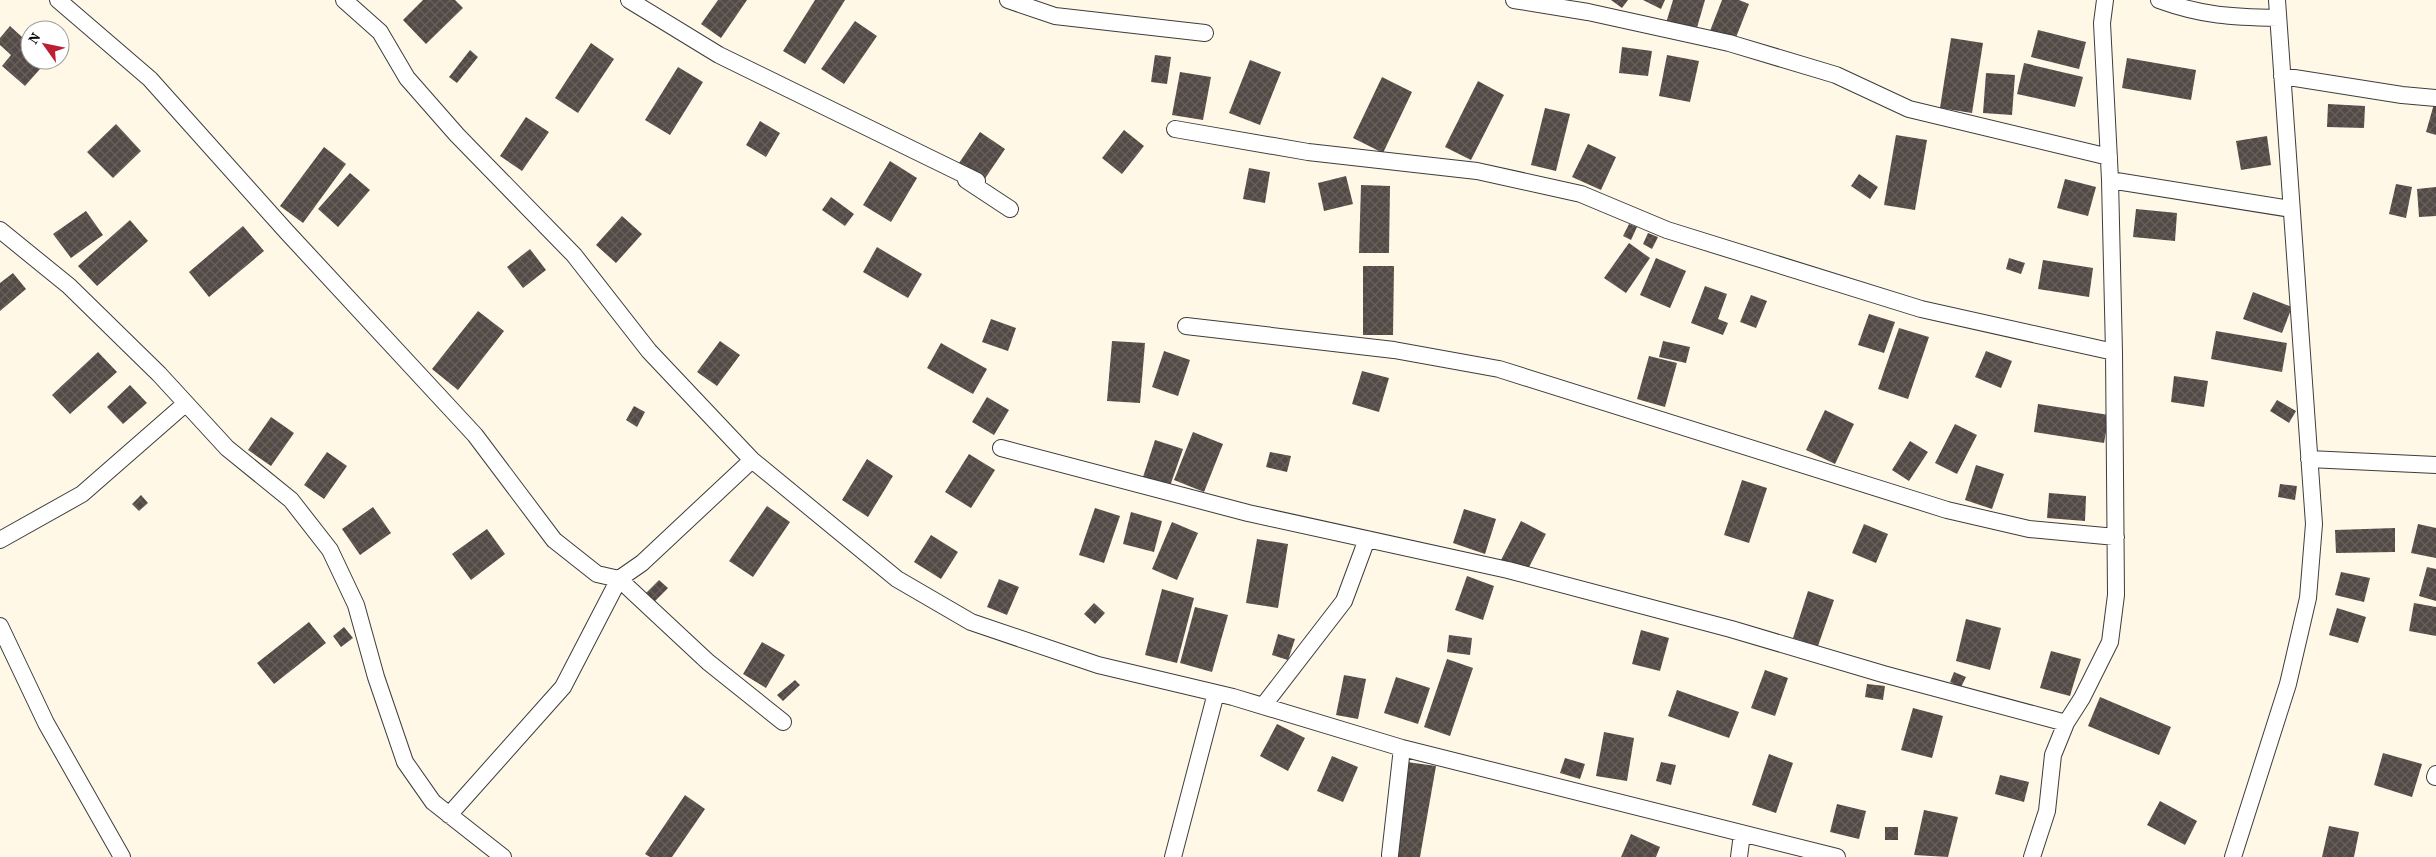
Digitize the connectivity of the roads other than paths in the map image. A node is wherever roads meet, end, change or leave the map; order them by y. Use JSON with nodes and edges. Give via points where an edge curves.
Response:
{"nodes":[{"id":1,"x":58,"y":0,"type":"edge"},
{"id":2,"x":344,"y":0,"type":"edge"},
{"id":3,"x":629,"y":0,"type":"edge"},
{"id":4,"x":1008,"y":0,"type":"edge"},
{"id":5,"x":1514,"y":0,"type":"edge"},
{"id":6,"x":2105,"y":0,"type":"edge"},
{"id":7,"x":2159,"y":0,"type":"edge"},
{"id":8,"x":2276,"y":0,"type":"edge"},
{"id":9,"x":2278,"y":18,"type":"junction"},
{"id":10,"x":1205,"y":33,"type":"dead end"},
{"id":11,"x":2282,"y":76,"type":"junction"},
{"id":12,"x":2436,"y":98,"type":"edge"},
{"id":13,"x":1175,"y":129,"type":"dead end"},
{"id":14,"x":2109,"y":157,"type":"junction"},
{"id":15,"x":940,"y":163,"type":"junction"},
{"id":16,"x":2110,"y":180,"type":"junction"},
{"id":17,"x":977,"y":182,"type":"dead end"},
{"id":18,"x":1010,"y":209,"type":"dead end"},
{"id":19,"x":2290,"y":209,"type":"junction"},
{"id":20,"x":0,"y":230,"type":"edge"},
{"id":21,"x":1186,"y":326,"type":"dead end"},
{"id":22,"x":2114,"y":352,"type":"junction"},
{"id":23,"x":185,"y":404,"type":"junction"},
{"id":24,"x":1001,"y":448,"type":"dead end"},
{"id":25,"x":752,"y":460,"type":"junction"},
{"id":26,"x":2309,"y":460,"type":"junction"},
{"id":27,"x":2436,"y":465,"type":"edge"},
{"id":28,"x":2116,"y":537,"type":"junction"},
{"id":29,"x":1367,"y":539,"type":"junction"},
{"id":30,"x":0,"y":540,"type":"edge"},
{"id":31,"x":619,"y":579,"type":"junction"},
{"id":32,"x":0,"y":626,"type":"edge"},
{"id":33,"x":1216,"y":693,"type":"junction"},
{"id":34,"x":1263,"y":706,"type":"junction"},
{"id":35,"x":783,"y":722,"type":"dead end"},
{"id":36,"x":2066,"y":723,"type":"junction"},
{"id":37,"x":1402,"y":748,"type":"junction"},
{"id":38,"x":449,"y":815,"type":"junction"},
{"id":39,"x":1742,"y":834,"type":"junction"},
{"id":40,"x":1390,"y":855,"type":"dead end"},
{"id":41,"x":122,"y":857,"type":"edge"},
{"id":42,"x":503,"y":857,"type":"edge"},
{"id":43,"x":1173,"y":857,"type":"edge"},
{"id":44,"x":1739,"y":857,"type":"edge"},
{"id":45,"x":1837,"y":857,"type":"edge"},
{"id":46,"x":2032,"y":857,"type":"edge"},
{"id":47,"x":2233,"y":857,"type":"edge"}],
"edges":[{"from":1,"to":31,"type":"street","via":[[150,79],[475,435],[554,540],[597,574]]},
{"from":2,"to":25,"type":"street","via":[[380,32],[407,78],[457,136],[574,255],[649,351]]},
{"from":3,"to":15,"type":"street","via":[[719,55]]},
{"from":4,"to":10,"type":"street","via":[[1055,16]]},
{"from":5,"to":14,"type":"street","via":[[1588,12],[1729,43],[1836,75],[1909,109]]},
{"from":6,"to":14,"type":"street","via":[[2102,23]]},
{"from":7,"to":9,"type":"street","via":[[2191,12],[2234,18]]},
{"from":8,"to":9,"type":"street"},
{"from":9,"to":11,"type":"street"},
{"from":11,"to":12,"type":"street"},
{"from":11,"to":19,"type":"street"},
{"from":13,"to":22,"type":"street","via":[[1308,152],[1477,170],[1581,194],[1667,230],[1921,308]]},
{"from":14,"to":16,"type":"street"},
{"from":15,"to":17,"type":"street"},
{"from":15,"to":18,"type":"street"},
{"from":16,"to":19,"type":"street"},
{"from":16,"to":22,"type":"street"},
{"from":19,"to":26,"type":"street"},
{"from":20,"to":23,"type":"street","via":[[69,286]]},
{"from":21,"to":28,"type":"street","via":[[1394,350],[1499,369],[1947,510],[2029,529]]},
{"from":22,"to":28,"type":"street"},
{"from":23,"to":30,"type":"street","via":[[82,494]]},
{"from":23,"to":38,"type":"street","via":[[227,448],[291,500],[330,550],[356,605],[405,762],[433,802]]},
{"from":24,"to":29,"type":"street","via":[[1248,513]]},
{"from":25,"to":31,"type":"street","via":[[642,563]]},
{"from":25,"to":33,"type":"street","via":[[897,579],[971,622],[1098,665]]},
{"from":26,"to":27,"type":"street"},
{"from":26,"to":47,"type":"street","via":[[2314,524],[2308,598],[2288,684]]},
{"from":28,"to":36,"type":"street","via":[[2116,595],[2110,642]]},
{"from":29,"to":34,"type":"street","via":[[1344,601]]},
{"from":29,"to":36,"type":"street","via":[[1517,573],[1731,629]]},
{"from":31,"to":35,"type":"street","via":[[708,662]]},
{"from":31,"to":38,"type":"street","via":[[563,687]]},
{"from":32,"to":41,"type":"street","via":[[46,722]]},
{"from":33,"to":34,"type":"street"},
{"from":33,"to":43,"type":"street"},
{"from":34,"to":37,"type":"street"},
{"from":36,"to":46,"type":"street","via":[[2053,755],[2047,811]]},
{"from":37,"to":39,"type":"street"},
{"from":37,"to":40,"type":"street"},
{"from":38,"to":42,"type":"street"},
{"from":39,"to":44,"type":"street"},
{"from":39,"to":45,"type":"street"}]}
